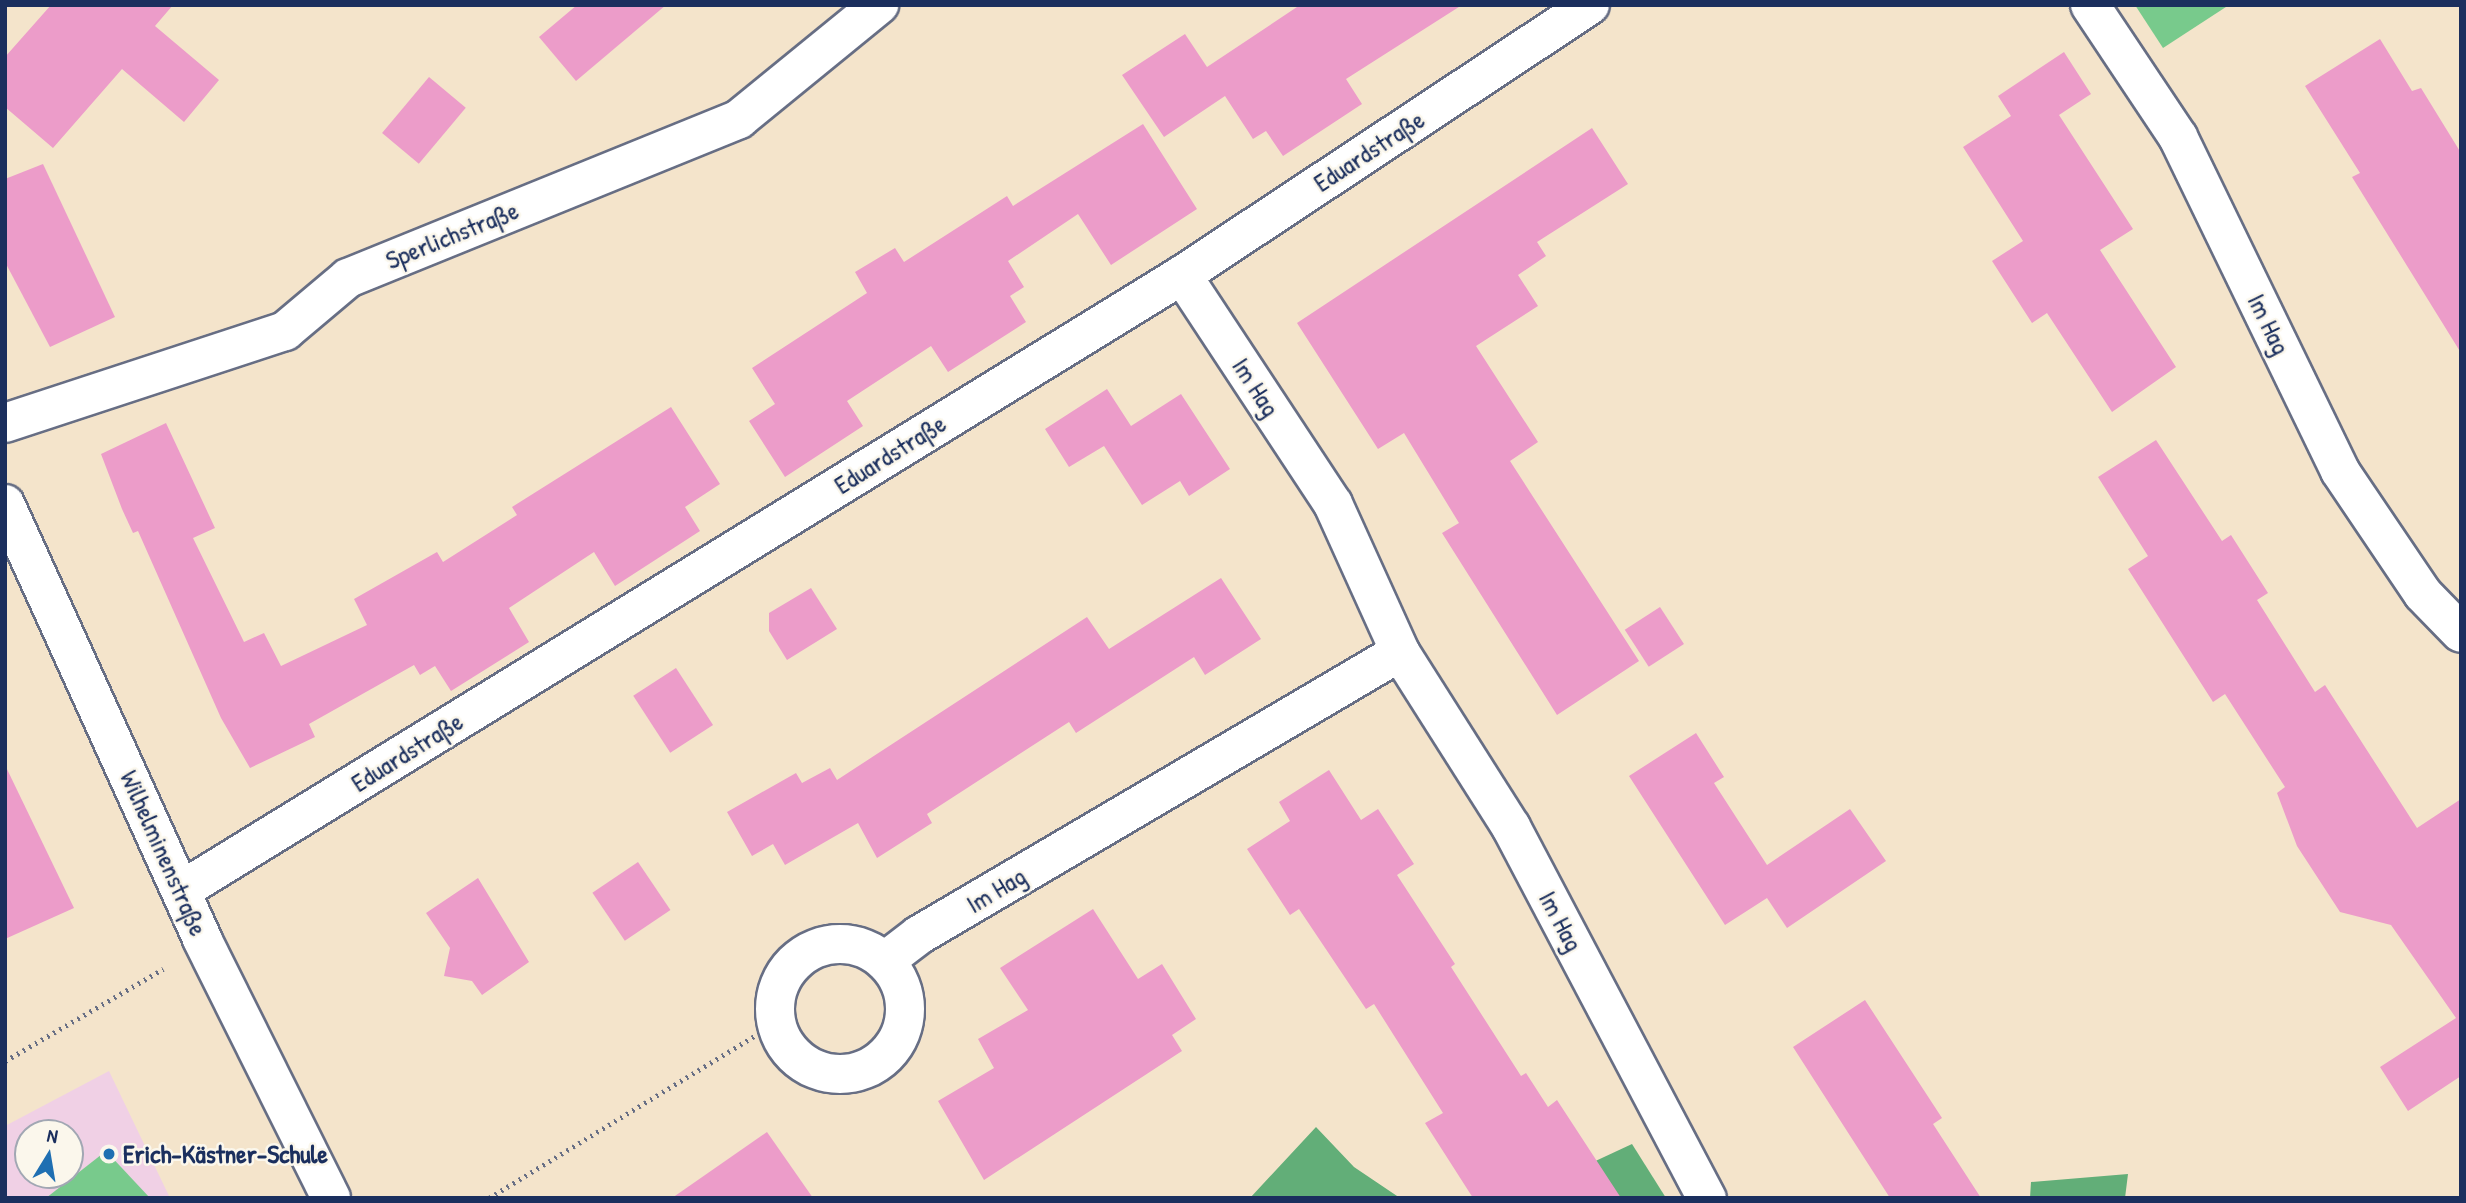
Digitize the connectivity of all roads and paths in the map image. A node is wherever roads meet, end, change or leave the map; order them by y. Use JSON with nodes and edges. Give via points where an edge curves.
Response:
{"nodes":[{"id":1,"x":878,"y":5,"type":"edge"},
{"id":2,"x":1590,"y":5,"type":"edge"},
{"id":3,"x":2090,"y":5,"type":"edge"},
{"id":4,"x":1182,"y":275,"type":"junction"},
{"id":5,"x":5,"y":423,"type":"edge"},
{"id":6,"x":5,"y":504,"type":"edge"},
{"id":7,"x":2461,"y":633,"type":"edge"},
{"id":8,"x":1400,"y":652,"type":"junction"},
{"id":9,"x":182,"y":890,"type":"junction"},
{"id":10,"x":885,"y":961,"type":"junction"},
{"id":11,"x":148,"y":981,"type":"dead end"},
{"id":12,"x":776,"y":1023,"type":"junction"},
{"id":13,"x":5,"y":1060,"type":"edge"},
{"id":14,"x":331,"y":1198,"type":"edge"},
{"id":15,"x":489,"y":1198,"type":"edge"},
{"id":16,"x":1707,"y":1198,"type":"edge"}],
"edges":[{"from":1,"to":5,"type":"street","name":"Sperlichstraße","via":[[739,120],[348,278],[285,331]]},
{"from":2,"to":4,"type":"street","name":"Eduardstraße"},
{"from":3,"to":7,"type":"street","name":"Im Hag","via":[[2178,137],[2340,471],[2423,594]]},
{"from":4,"to":8,"type":"street","name":"Im Hag","via":[[1333,505]]},
{"from":4,"to":9,"type":"street","name":"Eduardstraße"},
{"from":6,"to":9,"type":"street","name":"Wilhelminenstraße"},
{"from":8,"to":10,"type":"street","name":"Im Hag","via":[[919,935]]},
{"from":8,"to":16,"type":"street","name":"Im Hag","via":[[1511,827]]},
{"from":9,"to":14,"type":"street","name":"Wilhelminenstraße"},
{"from":10,"to":12,"type":"street","via":[[868,949],[848,944],[827,945],[808,953],[780,982]]},
{"from":10,"to":12,"type":"street","via":[[898,978],[905,999],[897,1042],[882,1060],[841,1074],[819,1071],[784,1044]]},
{"from":11,"to":13,"type":"path"},
{"from":12,"to":15,"type":"path"}]}
